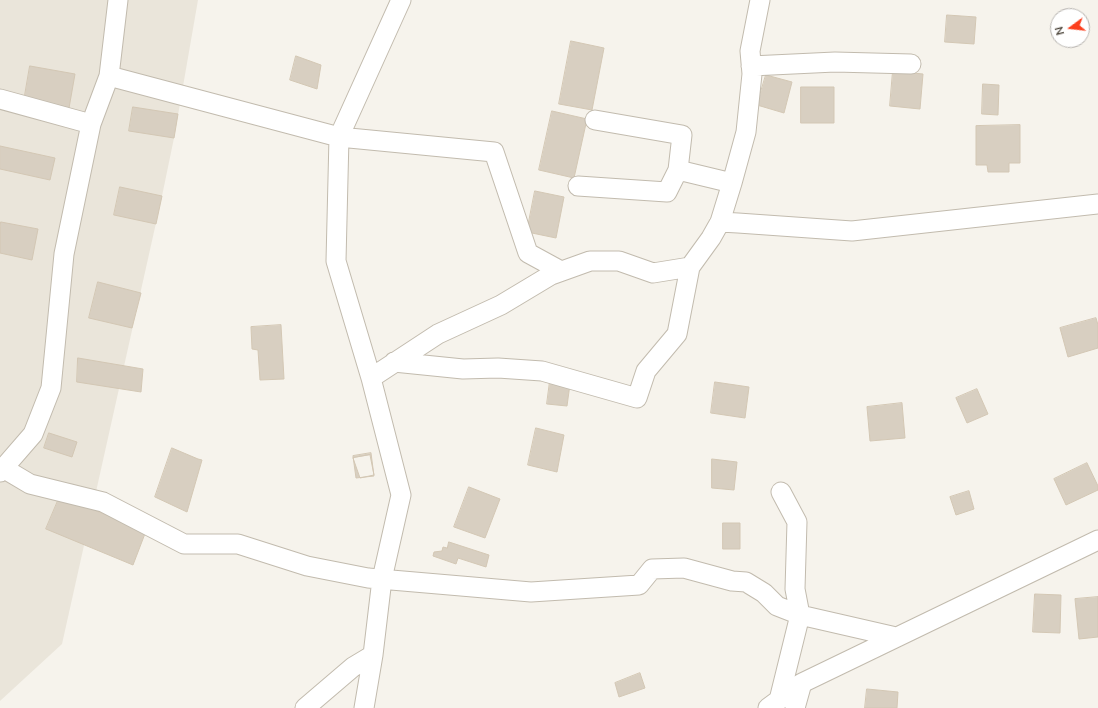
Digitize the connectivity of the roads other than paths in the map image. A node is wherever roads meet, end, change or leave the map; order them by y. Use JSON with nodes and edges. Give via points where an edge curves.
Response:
{"nodes":[{"id":1,"x":118,"y":0,"type":"edge"},
{"id":2,"x":401,"y":0,"type":"edge"},
{"id":3,"x":760,"y":0,"type":"edge"},
{"id":4,"x":911,"y":64,"type":"dead end"},
{"id":5,"x":751,"y":66,"type":"junction"},
{"id":6,"x":109,"y":76,"type":"junction"},
{"id":7,"x":0,"y":100,"type":"edge"},
{"id":8,"x":595,"y":120,"type":"dead end"},
{"id":9,"x":91,"y":124,"type":"junction"},
{"id":10,"x":339,"y":137,"type":"junction"},
{"id":11,"x":678,"y":170,"type":"junction"},
{"id":12,"x":732,"y":183,"type":"junction"},
{"id":13,"x":578,"y":186,"type":"dead end"},
{"id":14,"x":1098,"y":204,"type":"edge"},
{"id":15,"x":720,"y":222,"type":"junction"},
{"id":16,"x":690,"y":266,"type":"junction"},
{"id":17,"x":561,"y":271,"type":"junction"},
{"id":18,"x":394,"y":362,"type":"junction"},
{"id":19,"x":371,"y":378,"type":"junction"},
{"id":20,"x":2,"y":470,"type":"edge"},
{"id":21,"x":781,"y":492,"type":"dead end"},
{"id":22,"x":1098,"y":540,"type":"edge"},
{"id":23,"x":382,"y":579,"type":"junction"},
{"id":24,"x":800,"y":615,"type":"junction"},
{"id":25,"x":896,"y":637,"type":"junction"},
{"id":26,"x":373,"y":655,"type":"junction"},
{"id":27,"x":781,"y":705,"type":"edge"},
{"id":28,"x":305,"y":708,"type":"edge"},
{"id":29,"x":364,"y":708,"type":"edge"}],
"edges":[{"from":1,"to":6,"type":"street"},
{"from":2,"to":10,"type":"street"},
{"from":3,"to":5,"type":"street","via":[[750,51]]},
{"from":4,"to":5,"type":"street","via":[[835,62]]},
{"from":5,"to":12,"type":"street","via":[[746,132]]},
{"from":6,"to":9,"type":"street"},
{"from":6,"to":10,"type":"street"},
{"from":7,"to":9,"type":"street"},
{"from":8,"to":11,"type":"street","via":[[682,135]]},
{"from":9,"to":20,"type":"street","via":[[64,254],[51,388],[33,434]]},
{"from":10,"to":17,"type":"street","via":[[494,152],[528,253]]},
{"from":10,"to":19,"type":"street","via":[[336,261]]},
{"from":11,"to":12,"type":"street"},
{"from":11,"to":13,"type":"street","via":[[667,192]]},
{"from":12,"to":15,"type":"street"},
{"from":14,"to":15,"type":"street","via":[[852,231]]},
{"from":15,"to":16,"type":"street"},
{"from":16,"to":17,"type":"street","via":[[653,272],[619,261],[590,260]]},
{"from":16,"to":18,"type":"street","via":[[677,334],[646,371],[637,398],[542,371],[463,369]]},
{"from":17,"to":18,"type":"street","via":[[501,305],[438,334]]},
{"from":18,"to":19,"type":"street"},
{"from":19,"to":23,"type":"street","via":[[402,495]]},
{"from":20,"to":23,"type":"street","via":[[30,484],[103,502],[184,544],[238,544],[306,566]]},
{"from":21,"to":24,"type":"street","via":[[798,522],[795,589]]},
{"from":22,"to":25,"type":"street"},
{"from":23,"to":24,"type":"street","via":[[531,592],[638,585],[652,569],[684,568],[732,581],[746,582],[764,593],[777,606]]},
{"from":23,"to":26,"type":"street"},
{"from":24,"to":25,"type":"street"},
{"from":24,"to":27,"type":"street"},
{"from":25,"to":27,"type":"street","via":[[802,683]]},
{"from":26,"to":28,"type":"street","via":[[353,667]]},
{"from":26,"to":29,"type":"street"}]}
